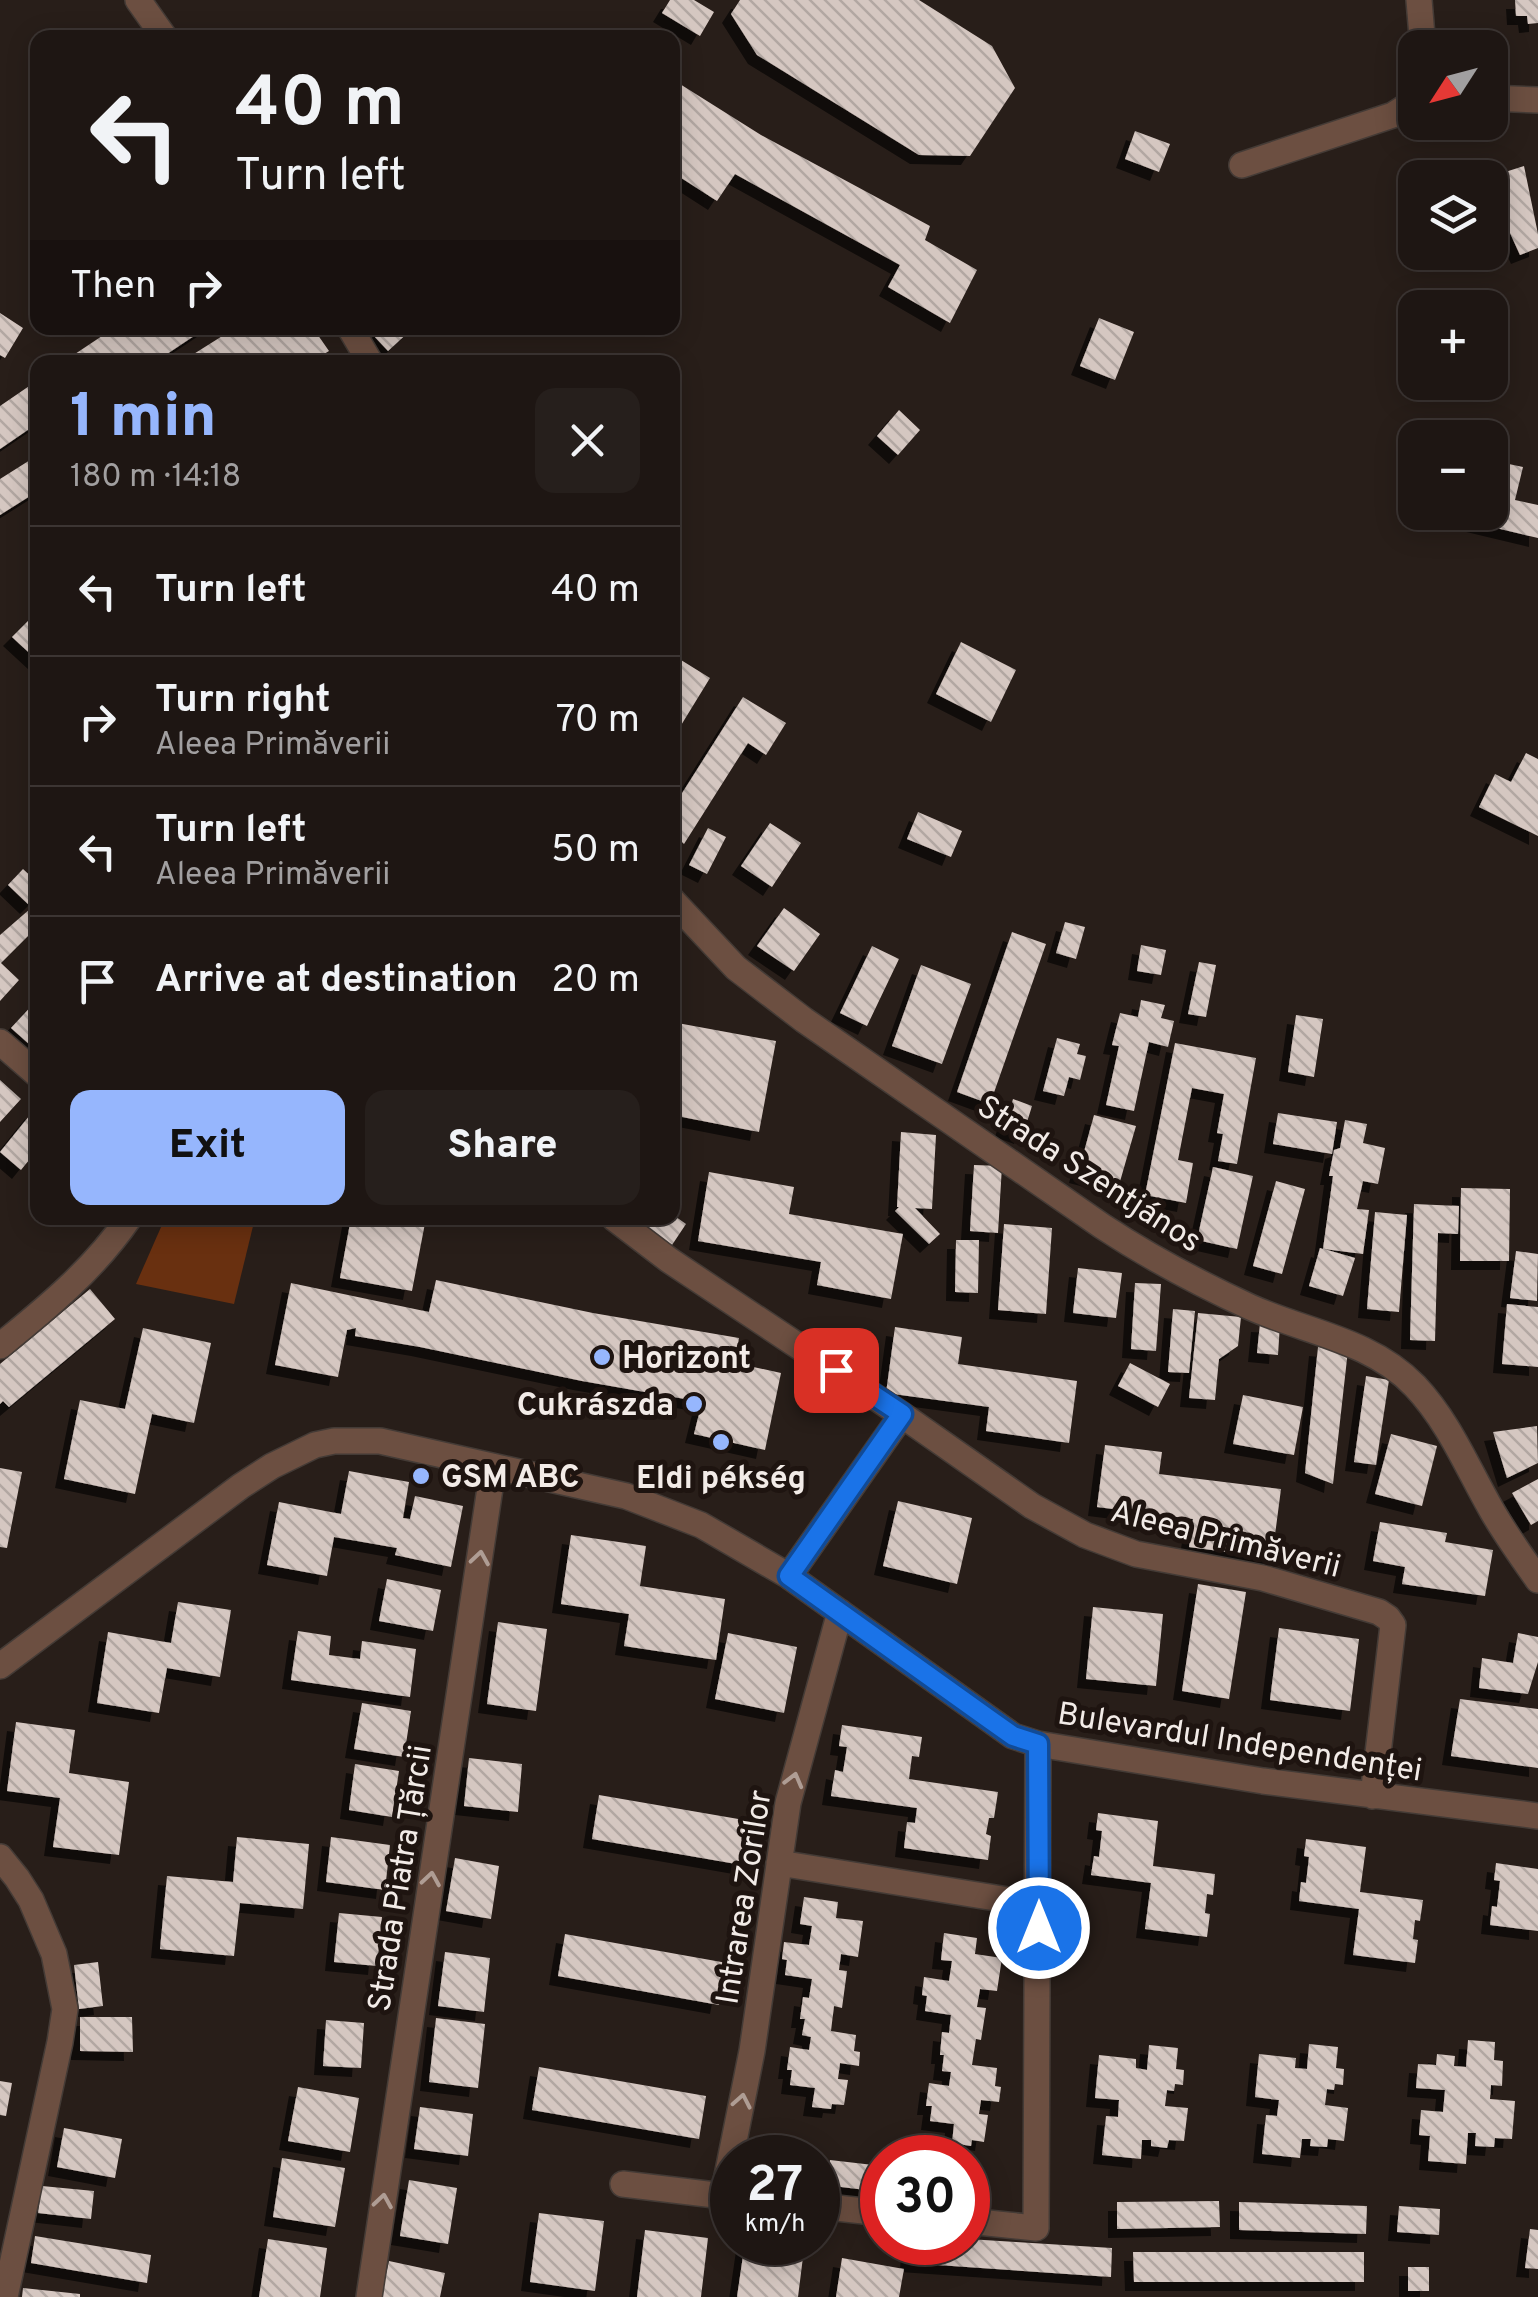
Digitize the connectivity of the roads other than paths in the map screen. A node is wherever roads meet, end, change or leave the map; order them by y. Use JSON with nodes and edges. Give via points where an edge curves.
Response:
{"nodes":[{"id":1,"x":138,"y":0,"type":"edge"},
{"id":2,"x":1419,"y":0,"type":"edge"},
{"id":3,"x":159,"y":30,"type":"edge"},
{"id":4,"x":1422,"y":30,"type":"edge"},
{"id":5,"x":1508,"y":99,"type":"edge"},
{"id":6,"x":1538,"y":100,"type":"edge"},
{"id":7,"x":1398,"y":111,"type":"edge"},
{"id":8,"x":1242,"y":165,"type":"dead end"},
{"id":9,"x":680,"y":908,"type":"edge"},
{"id":10,"x":0,"y":1042,"type":"edge"},
{"id":11,"x":30,"y":1068,"type":"edge"},
{"id":12,"x":125,"y":1225,"type":"edge"},
{"id":13,"x":623,"y":1225,"type":"edge"},
{"id":14,"x":0,"y":1346,"type":"edge"},
{"id":15,"x":902,"y":1414,"type":"junction"},
{"id":16,"x":493,"y":1468,"type":"junction"},
{"id":17,"x":789,"y":1576,"type":"junction"},
{"id":18,"x":1538,"y":1580,"type":"edge"},
{"id":19,"x":840,"y":1612,"type":"junction"},
{"id":20,"x":0,"y":1666,"type":"edge"},
{"id":21,"x":1038,"y":1744,"type":"junction"},
{"id":22,"x":1373,"y":1796,"type":"junction"},
{"id":23,"x":1538,"y":1816,"type":"edge"},
{"id":24,"x":0,"y":1856,"type":"edge"},
{"id":25,"x":780,"y":1862,"type":"junction"},
{"id":26,"x":1039,"y":1905,"type":"junction"},
{"id":27,"x":738,"y":2135,"type":"edge"},
{"id":28,"x":623,"y":2184,"type":"dead end"},
{"id":29,"x":710,"y":2195,"type":"edge"},
{"id":30,"x":990,"y":2224,"type":"edge"},
{"id":31,"x":5,"y":2297,"type":"edge"},
{"id":32,"x":368,"y":2297,"type":"edge"}],
"edges":[{"from":1,"to":3,"type":"street"},
{"from":2,"to":4,"type":"street"},
{"from":5,"to":6,"type":"street"},
{"from":7,"to":8,"type":"street"},
{"from":9,"to":18,"type":"street","name":"Strada Szentjános","via":[[736,968],[804,1020],[1102,1226],[1253,1308],[1354,1345],[1412,1383],[1449,1429]]},
{"from":10,"to":11,"type":"street"},
{"from":12,"to":14,"type":"street","via":[[57,1300]]},
{"from":13,"to":15,"type":"street","name":"Aleea Primăverii"},
{"from":15,"to":17,"type":"street"},
{"from":15,"to":22,"type":"street","name":"Aleea Primăverii","via":[[1032,1506],[1085,1535],[1136,1554],[1264,1578],[1388,1618],[1393,1625]]},
{"from":16,"to":17,"type":"street","name":"Bulevardul Independenței","via":[[626,1496],[701,1525]]},
{"from":16,"to":20,"type":"street","name":"Bulevardul Independenței","via":[[380,1441],[315,1445],[240,1486]]},
{"from":32,"to":16,"type":"street","name":"Strada Piatra Țărcii","one_way":true},
{"from":17,"to":19,"type":"street","name":"Bulevardul Independenței"},
{"from":19,"to":21,"type":"street","name":"Bulevardul Independenței","via":[[1013,1736]]},
{"from":25,"to":19,"type":"street","name":"Intrarea Zorilor","one_way":true,"via":[[788,1803]]},
{"from":21,"to":22,"type":"street","name":"Bulevardul Independenței"},
{"from":21,"to":26,"type":"street"},
{"from":22,"to":23,"type":"street","name":"Bulevardul Independenței"},
{"from":24,"to":31,"type":"street","via":[[31,1900],[54,1954],[65,2009]]},
{"from":25,"to":26,"type":"street"},
{"from":27,"to":25,"type":"street","name":"Intrarea Zorilor","one_way":true},
{"from":26,"to":30,"type":"street","via":[[1036,2228]]},
{"from":28,"to":29,"type":"street"}]}
